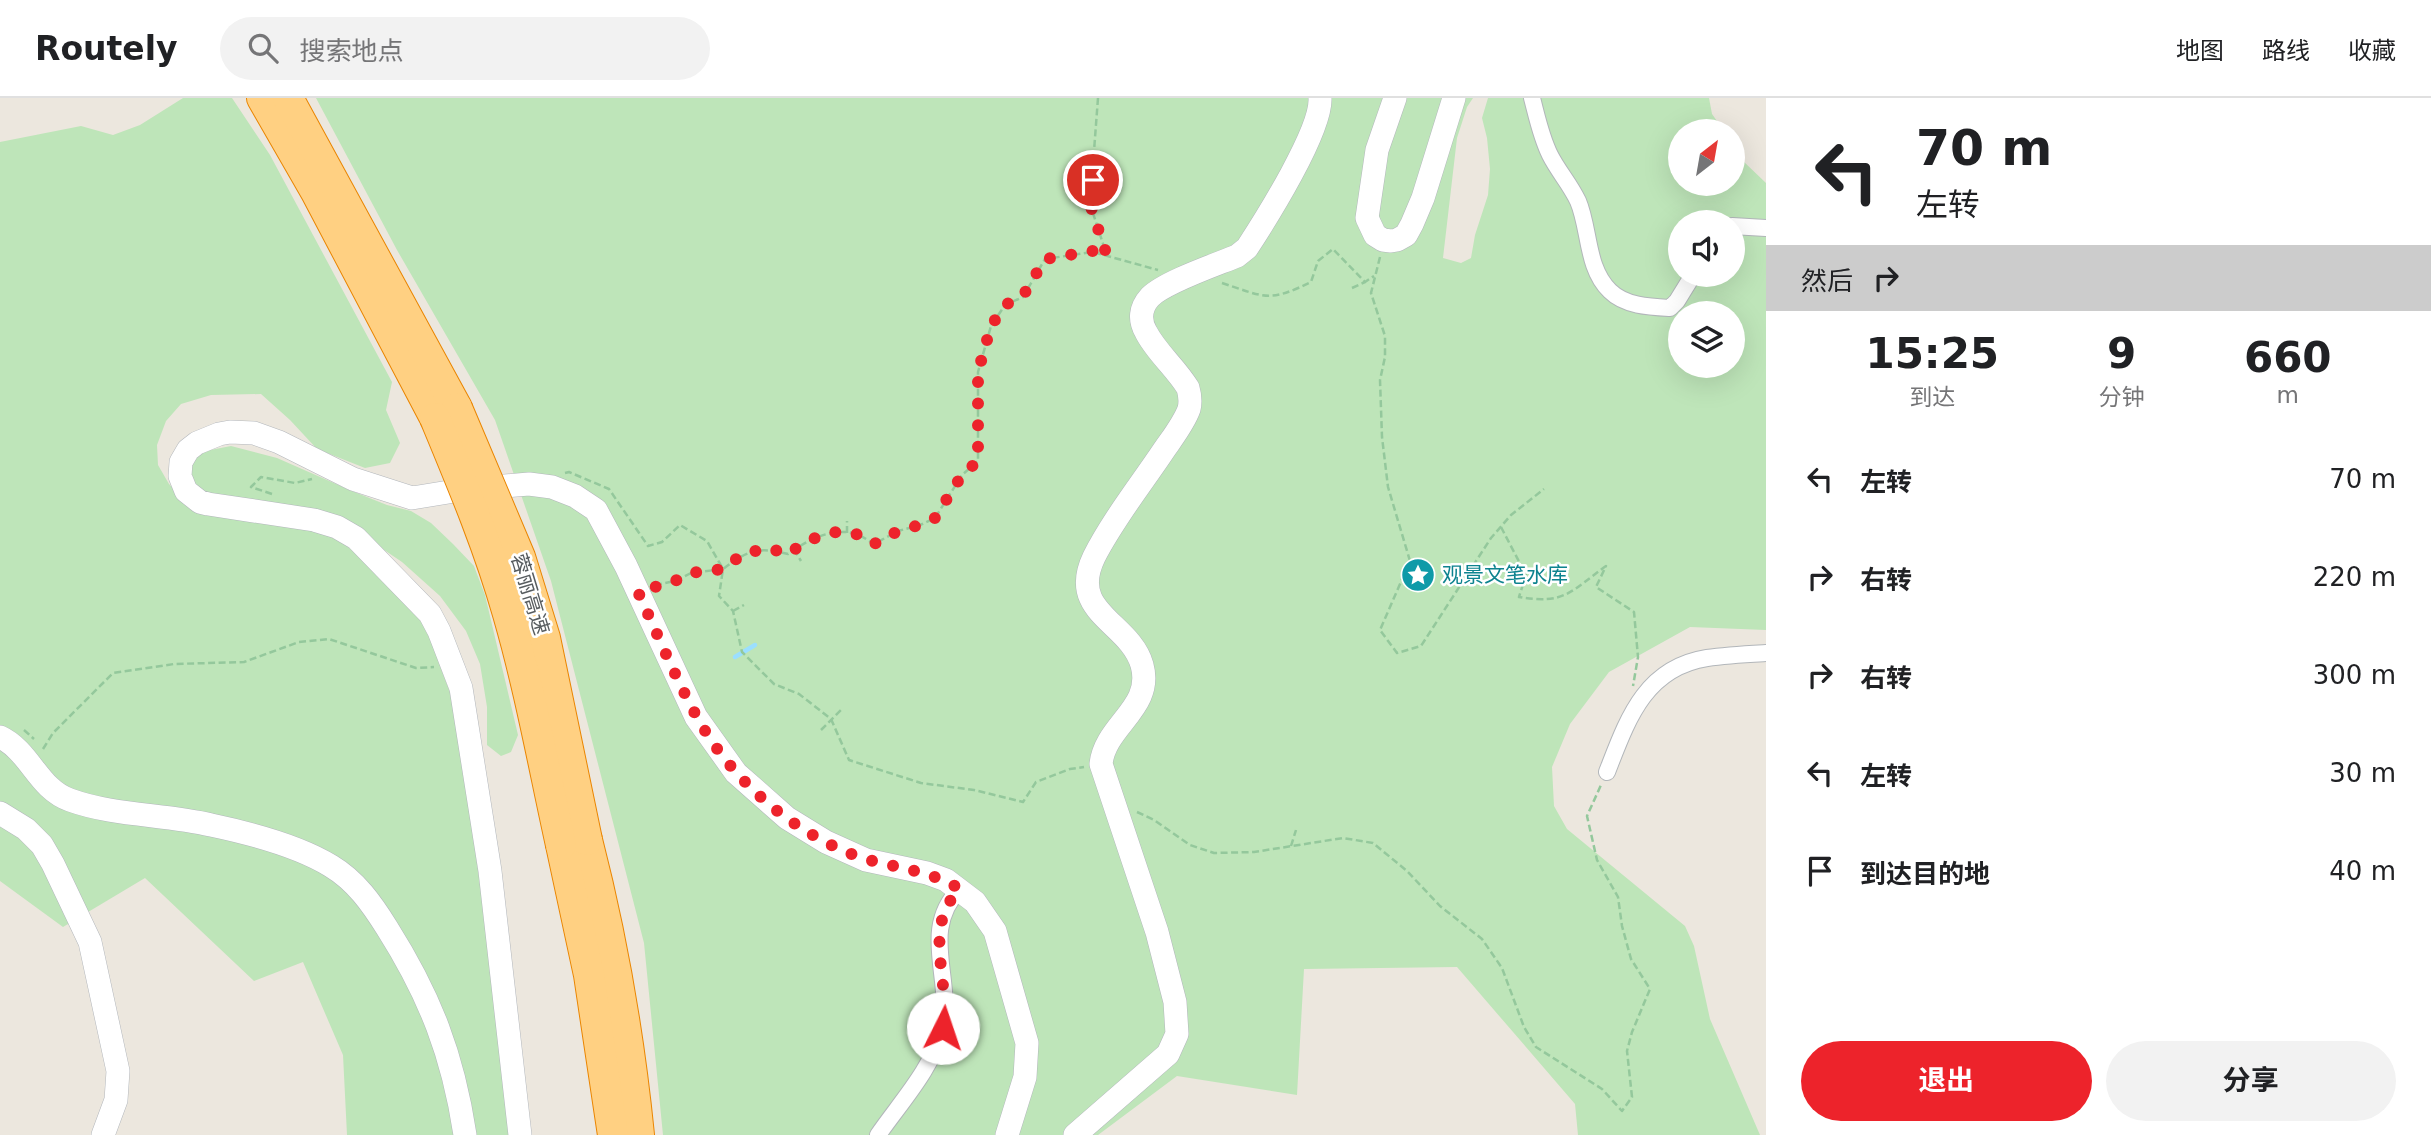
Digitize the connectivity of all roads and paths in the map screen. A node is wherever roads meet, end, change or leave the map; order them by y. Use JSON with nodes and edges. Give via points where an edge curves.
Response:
{"nodes":[{"id":1,"x":262,"y":98,"type":"edge"},
{"id":2,"x":288,"y":98,"type":"edge"},
{"id":3,"x":1098,"y":98,"type":"edge"},
{"id":4,"x":1320,"y":98,"type":"edge"},
{"id":5,"x":1395,"y":98,"type":"edge"},
{"id":6,"x":1454,"y":98,"type":"edge"},
{"id":7,"x":1532,"y":98,"type":"edge"},
{"id":8,"x":1745,"y":227,"type":"edge"},
{"id":9,"x":1766,"y":228,"type":"edge"},
{"id":10,"x":1397,"y":240,"type":"junction"},
{"id":11,"x":1107,"y":256,"type":"junction"},
{"id":12,"x":1374,"y":276,"type":"junction"},
{"id":13,"x":1186,"y":278,"type":"junction"},
{"id":14,"x":1365,"y":282,"type":"junction"},
{"id":15,"x":1686,"y":287,"type":"edge"},
{"id":16,"x":1352,"y":288,"type":"dead end"},
{"id":17,"x":446,"y":413,"type":"junction"},
{"id":18,"x":559,"y":475,"type":"dead end"},
{"id":19,"x":1544,"y":489,"type":"dead end"},
{"id":20,"x":847,"y":521,"type":"dead end"},
{"id":21,"x":1501,"y":527,"type":"junction"},
{"id":22,"x":846,"y":533,"type":"junction"},
{"id":23,"x":794,"y":549,"type":"junction"},
{"id":24,"x":801,"y":561,"type":"dead end"},
{"id":25,"x":723,"y":569,"type":"junction"},
{"id":26,"x":638,"y":592,"type":"junction"},
{"id":27,"x":744,"y":605,"type":"dead end"},
{"id":28,"x":733,"y":611,"type":"junction"},
{"id":29,"x":1766,"y":653,"type":"edge"},
{"id":30,"x":454,"y":666,"type":"junction"},
{"id":31,"x":1644,"y":694,"type":"junction"},
{"id":32,"x":841,"y":710,"type":"dead end"},
{"id":33,"x":831,"y":719,"type":"junction"},
{"id":34,"x":821,"y":730,"type":"dead end"},
{"id":35,"x":7,"y":733,"type":"edge"},
{"id":36,"x":35,"y":740,"type":"dead end"},
{"id":37,"x":43,"y":750,"type":"dead end"},
{"id":38,"x":1101,"y":764,"type":"junction"},
{"id":39,"x":1607,"y":772,"type":"joint"},
{"id":40,"x":1114,"y":800,"type":"junction"},
{"id":41,"x":0,"y":813,"type":"edge"},
{"id":42,"x":1296,"y":831,"type":"dead end"},
{"id":43,"x":574,"y":842,"type":"junction"},
{"id":44,"x":1291,"y":846,"type":"junction"},
{"id":45,"x":960,"y":889,"type":"junction"},
{"id":46,"x":103,"y":1135,"type":"edge"},
{"id":47,"x":465,"y":1135,"type":"edge"},
{"id":48,"x":520,"y":1135,"type":"edge"},
{"id":49,"x":613,"y":1135,"type":"edge"},
{"id":50,"x":639,"y":1135,"type":"edge"},
{"id":51,"x":878,"y":1135,"type":"edge"},
{"id":52,"x":1007,"y":1135,"type":"edge"},
{"id":53,"x":1074,"y":1135,"type":"edge"}],
"edges":[{"from":1,"to":17,"type":"highway","name":"蓉丽高速"},
{"from":2,"to":17,"type":"highway","name":"蓉丽高速"},
{"from":3,"to":11,"type":"path","via":[[1090,204]]},
{"from":4,"to":13,"type":"street","via":[[1318,118],[1306,145],[1247,248]]},
{"from":5,"to":10,"type":"street","via":[[1377,150],[1367,218],[1375,235]]},
{"from":6,"to":10,"type":"street","via":[[1419,206],[1406,234]]},
{"from":7,"to":15,"type":"street","via":[[1549,153],[1579,204],[1593,260],[1608,290],[1621,300],[1670,308]]},
{"from":8,"to":9,"type":"street"},
{"from":10,"to":12,"type":"path","via":[[1383,252]]},
{"from":11,"to":13,"type":"path"},
{"from":11,"to":22,"type":"path","via":[[1093,251],[1045,259],[1023,296],[1005,305],[991,326],[978,372],[978,461],[962,475],[935,518],[874,544]]},
{"from":12,"to":14,"type":"path"},
{"from":12,"to":21,"type":"path","via":[[1371,293],[1384,336],[1380,380],[1388,487],[1410,561],[1380,631],[1397,653],[1421,646]]},
{"from":13,"to":14,"type":"path","via":[[1203,276],[1266,298],[1311,282],[1318,261],[1333,249]]},
{"from":13,"to":38,"type":"street","via":[[1150,297],[1141,314],[1147,335],[1188,388],[1189,407],[1090,567],[1091,600],[1139,656],[1144,681],[1138,704],[1106,745]]},
{"from":14,"to":16,"type":"path"},
{"from":17,"to":43,"type":"highway","name":"蓉丽高速","bridge":true},
{"from":18,"to":25,"type":"path","via":[[569,472],[609,489],[648,546],[662,542],[680,525],[707,541]]},
{"from":19,"to":21,"type":"path"},
{"from":20,"to":22,"type":"path"},
{"from":21,"to":31,"type":"path","via":[[1526,575],[1519,597],[1560,598],[1606,566],[1596,587],[1634,612],[1638,657],[1632,685]]},
{"from":22,"to":23,"type":"path","via":[[808,540]]},
{"from":23,"to":24,"type":"path"},
{"from":23,"to":25,"type":"path","via":[[788,554],[768,548],[743,554]]},
{"from":25,"to":26,"type":"path","via":[[691,573]]},
{"from":25,"to":28,"type":"path","via":[[719,596]]},
{"from":26,"to":30,"type":"street","via":[[596,510],[552,487],[529,484],[412,498],[353,479],[254,433],[219,434],[188,450],[180,476],[186,491],[200,502],[314,520],[356,537],[430,614]]},
{"from":26,"to":45,"type":"street","via":[[696,717],[752,789],[826,842],[866,860],[927,873]]},
{"from":27,"to":28,"type":"path"},
{"from":28,"to":33,"type":"path","via":[[742,652],[774,684],[799,694]]},
{"from":29,"to":31,"type":"street","via":[[1692,662],[1666,674]]},
{"from":30,"to":37,"type":"path","via":[[416,668],[329,639],[299,642],[244,662],[174,664],[113,673],[52,733]]},
{"from":30,"to":48,"type":"street","via":[[490,872]]},
{"from":31,"to":39,"type":"street","via":[[1627,719]]},
{"from":32,"to":33,"type":"path"},
{"from":33,"to":34,"type":"path"},
{"from":33,"to":38,"type":"path","via":[[849,760],[920,783],[1023,802],[1036,782]]},
{"from":35,"to":36,"type":"path","via":[[27,730]]},
{"from":35,"to":47,"type":"street","via":[[45,783],[69,800],[238,831],[316,858],[344,875],[368,899],[421,984],[448,1059]]},
{"from":38,"to":40,"type":"street"},
{"from":39,"to":44,"type":"path","via":[[1587,816],[1597,860],[1618,897],[1631,959],[1650,989],[1627,1051],[1632,1097],[1622,1111],[1602,1089],[1536,1047],[1502,968],[1482,939],[1373,843],[1343,838]]},
{"from":40,"to":44,"type":"path","via":[[1190,845],[1214,853]]},
{"from":40,"to":53,"type":"street","via":[[1157,932],[1177,1013],[1177,1034],[1168,1054]]},
{"from":41,"to":46,"type":"street","via":[[42,845],[90,942],[118,1071],[117,1100]]},
{"from":42,"to":44,"type":"path"},
{"from":43,"to":49,"type":"highway","name":"蓉丽高速"},
{"from":43,"to":50,"type":"highway","name":"蓉丽高速","via":[[604,903],[627,1030]]},
{"from":45,"to":51,"type":"street","via":[[948,903],[938,931],[946,1002],[939,1039],[930,1060]]},
{"from":45,"to":52,"type":"street","via":[[995,931],[1027,1044],[1026,1077]]}]}
